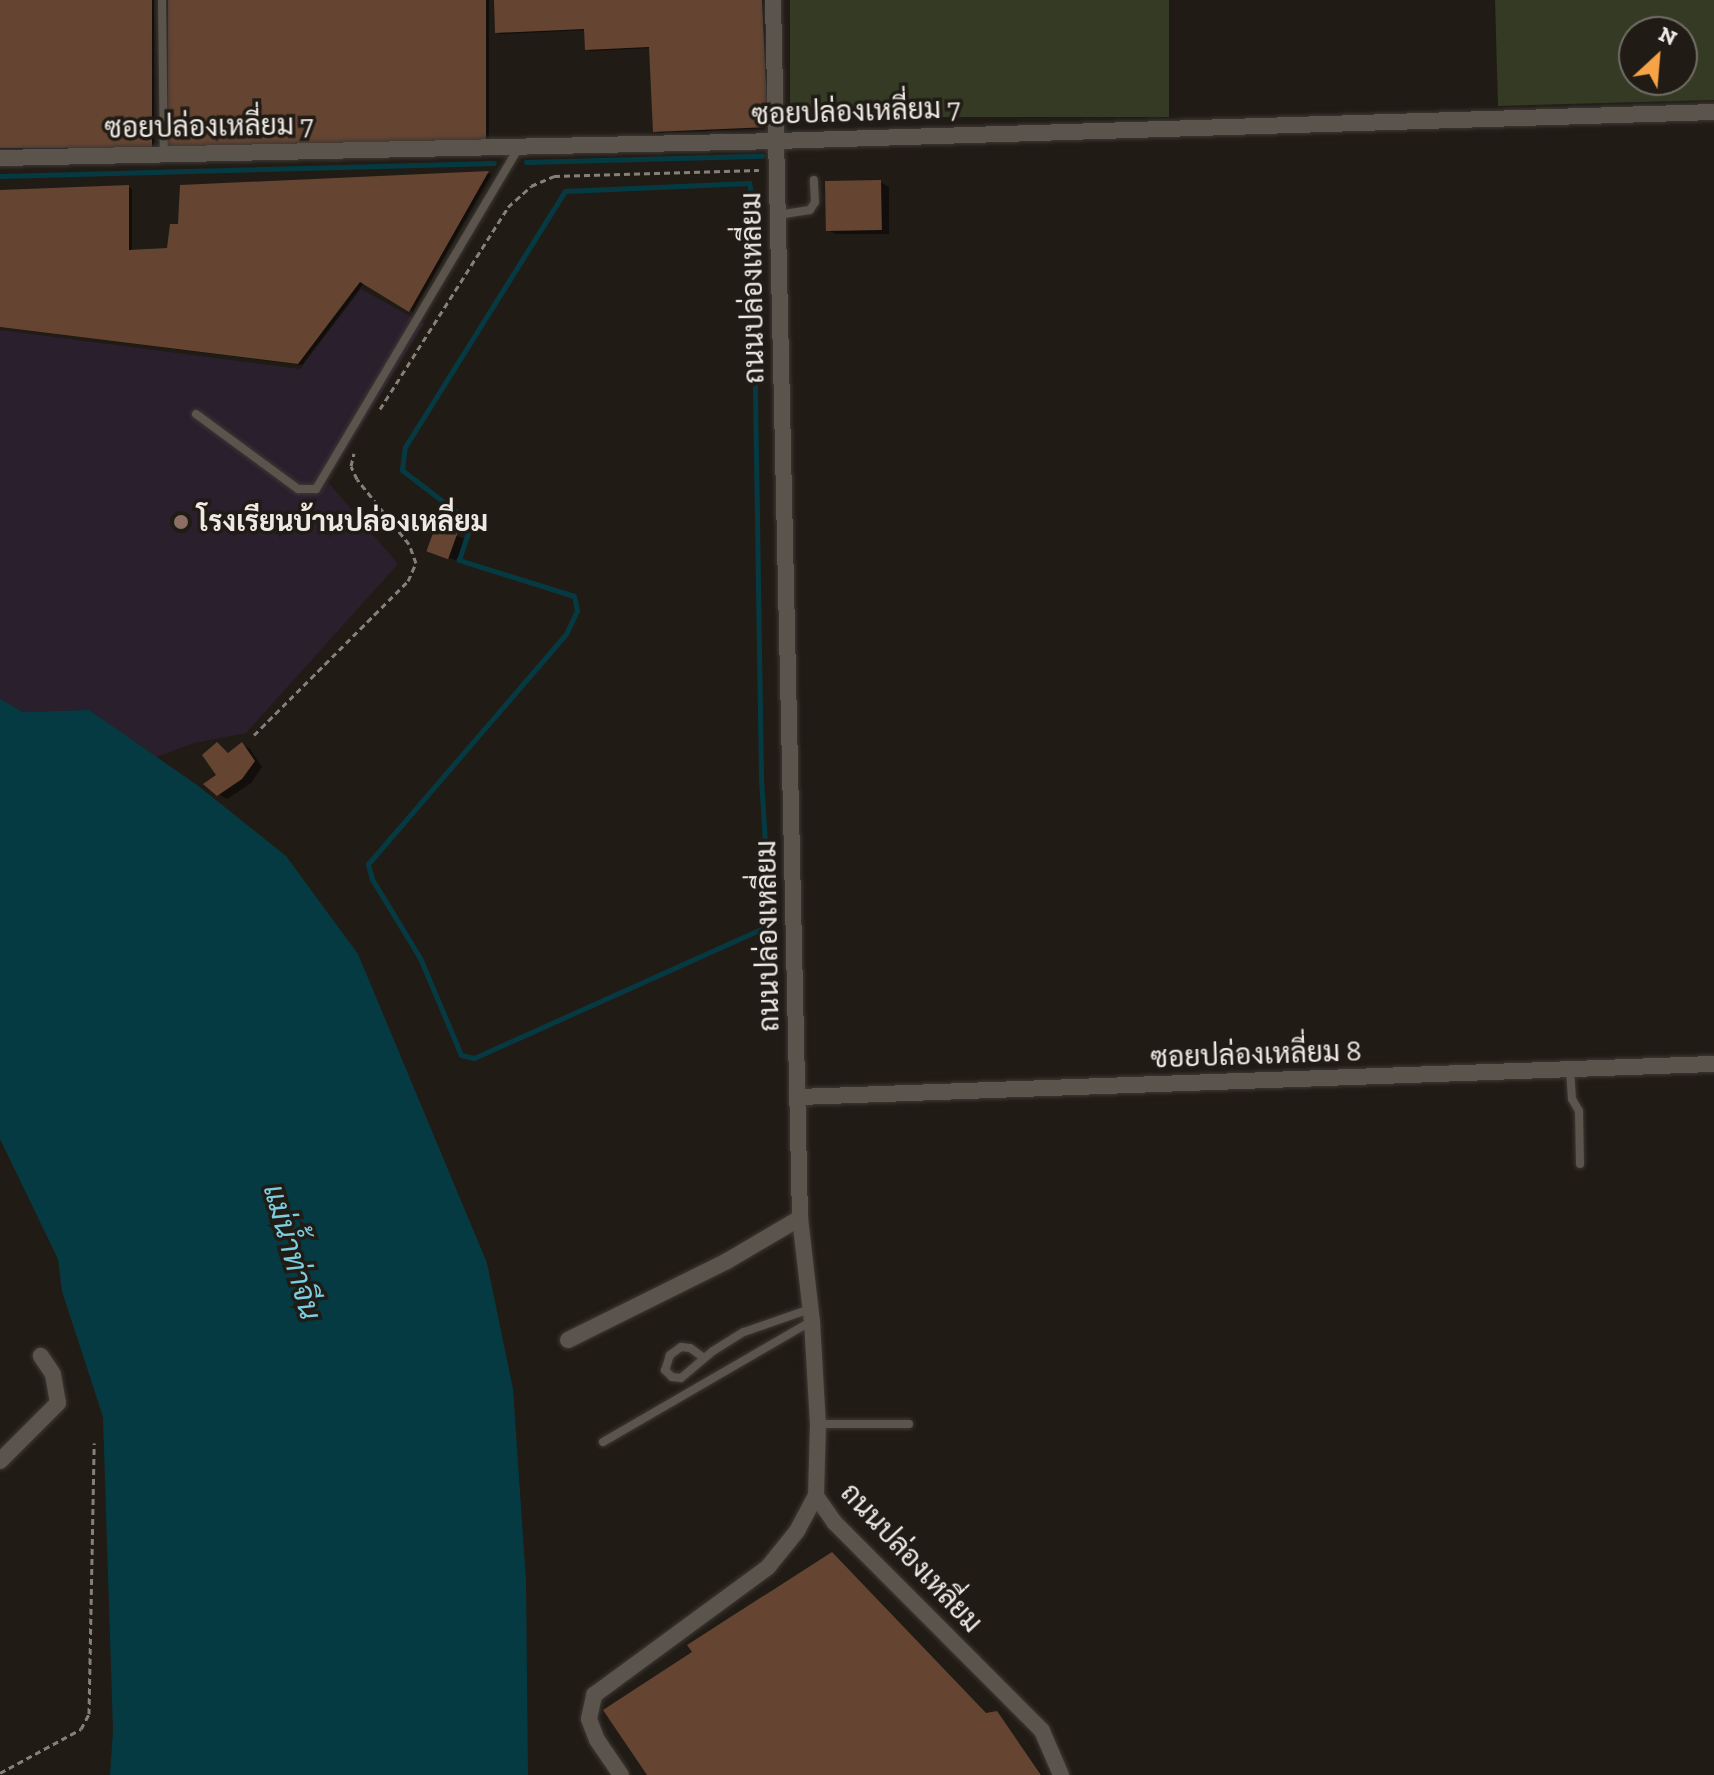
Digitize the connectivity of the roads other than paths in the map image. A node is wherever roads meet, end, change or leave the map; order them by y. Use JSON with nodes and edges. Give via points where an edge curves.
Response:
{"nodes":[{"id":1,"x":162,"y":0,"type":"edge"},
{"id":2,"x":773,"y":0,"type":"edge"},
{"id":3,"x":1714,"y":112,"type":"edge"},
{"id":4,"x":776,"y":141,"type":"junction"},
{"id":5,"x":519,"y":147,"type":"junction"},
{"id":6,"x":164,"y":154,"type":"junction"},
{"id":7,"x":0,"y":158,"type":"edge"},
{"id":8,"x":814,"y":180,"type":"dead end"},
{"id":9,"x":778,"y":216,"type":"junction"},
{"id":10,"x":196,"y":414,"type":"dead end"},
{"id":11,"x":1714,"y":1064,"type":"edge"},
{"id":12,"x":1570,"y":1070,"type":"junction"},
{"id":13,"x":799,"y":1097,"type":"junction"},
{"id":14,"x":1580,"y":1164,"type":"dead end"},
{"id":15,"x":800,"y":1218,"type":"junction"},
{"id":16,"x":812,"y":1315,"type":"junction"},
{"id":17,"x":568,"y":1340,"type":"dead end"},
{"id":18,"x":41,"y":1356,"type":"dead end"},
{"id":19,"x":704,"y":1358,"type":"junction"},
{"id":20,"x":818,"y":1424,"type":"junction"},
{"id":21,"x":909,"y":1424,"type":"dead end"},
{"id":22,"x":603,"y":1442,"type":"dead end"},
{"id":23,"x":0,"y":1461,"type":"edge"},
{"id":24,"x":816,"y":1496,"type":"junction"},
{"id":25,"x":621,"y":1775,"type":"edge"},
{"id":26,"x":1061,"y":1775,"type":"edge"}],
"edges":[{"from":1,"to":6,"type":"lane"},
{"from":2,"to":4,"type":"street","name":"ถนนปล่องเหลี่ยม"},
{"from":3,"to":4,"type":"street","name":"ซอยปล่องเหลี่ยม 7"},
{"from":4,"to":5,"type":"street","name":"ซอยปล่องเหลี่ยม 7"},
{"from":4,"to":9,"type":"street","name":"ถนนปล่องเหลี่ยม"},
{"from":5,"to":6,"type":"street","name":"ซอยปล่องเหลี่ยม 7"},
{"from":5,"to":10,"type":"lane","via":[[316,489],[298,489]]},
{"from":6,"to":7,"type":"street","name":"ซอยปล่องเหลี่ยม 7"},
{"from":8,"to":9,"type":"lane","via":[[810,210]]},
{"from":9,"to":13,"type":"street","name":"ถนนปล่องเหลี่ยม"},
{"from":11,"to":12,"type":"street","name":"ซอยปล่องเหลี่ยม 8"},
{"from":12,"to":13,"type":"street","name":"ซอยปล่องเหลี่ยม 8"},
{"from":12,"to":14,"type":"lane","via":[[1572,1099],[1579,1111]]},
{"from":13,"to":15,"type":"street","name":"ถนนปล่องเหลี่ยม"},
{"from":15,"to":16,"type":"street","name":"ถนนปล่องเหลี่ยม"},
{"from":15,"to":17,"type":"street","via":[[727,1261]]},
{"from":16,"to":19,"type":"lane","via":[[744,1332]]},
{"from":16,"to":20,"type":"street","name":"ถนนปล่องเหลี่ยม"},
{"from":16,"to":22,"type":"lane"},
{"from":18,"to":23,"type":"street","via":[[53,1374],[58,1403]]},
{"from":19,"to":19,"type":"lane","via":[[681,1378],[665,1370],[670,1355],[681,1347]]},
{"from":20,"to":21,"type":"lane"},
{"from":20,"to":24,"type":"street","name":"ถนนปล่องเหลี่ยม"},
{"from":24,"to":25,"type":"street","via":[[768,1567],[594,1695],[589,1719]]},
{"from":24,"to":26,"type":"street","name":"ถนนปล่องเหลี่ยม","via":[[835,1523],[1042,1731]]}]}
